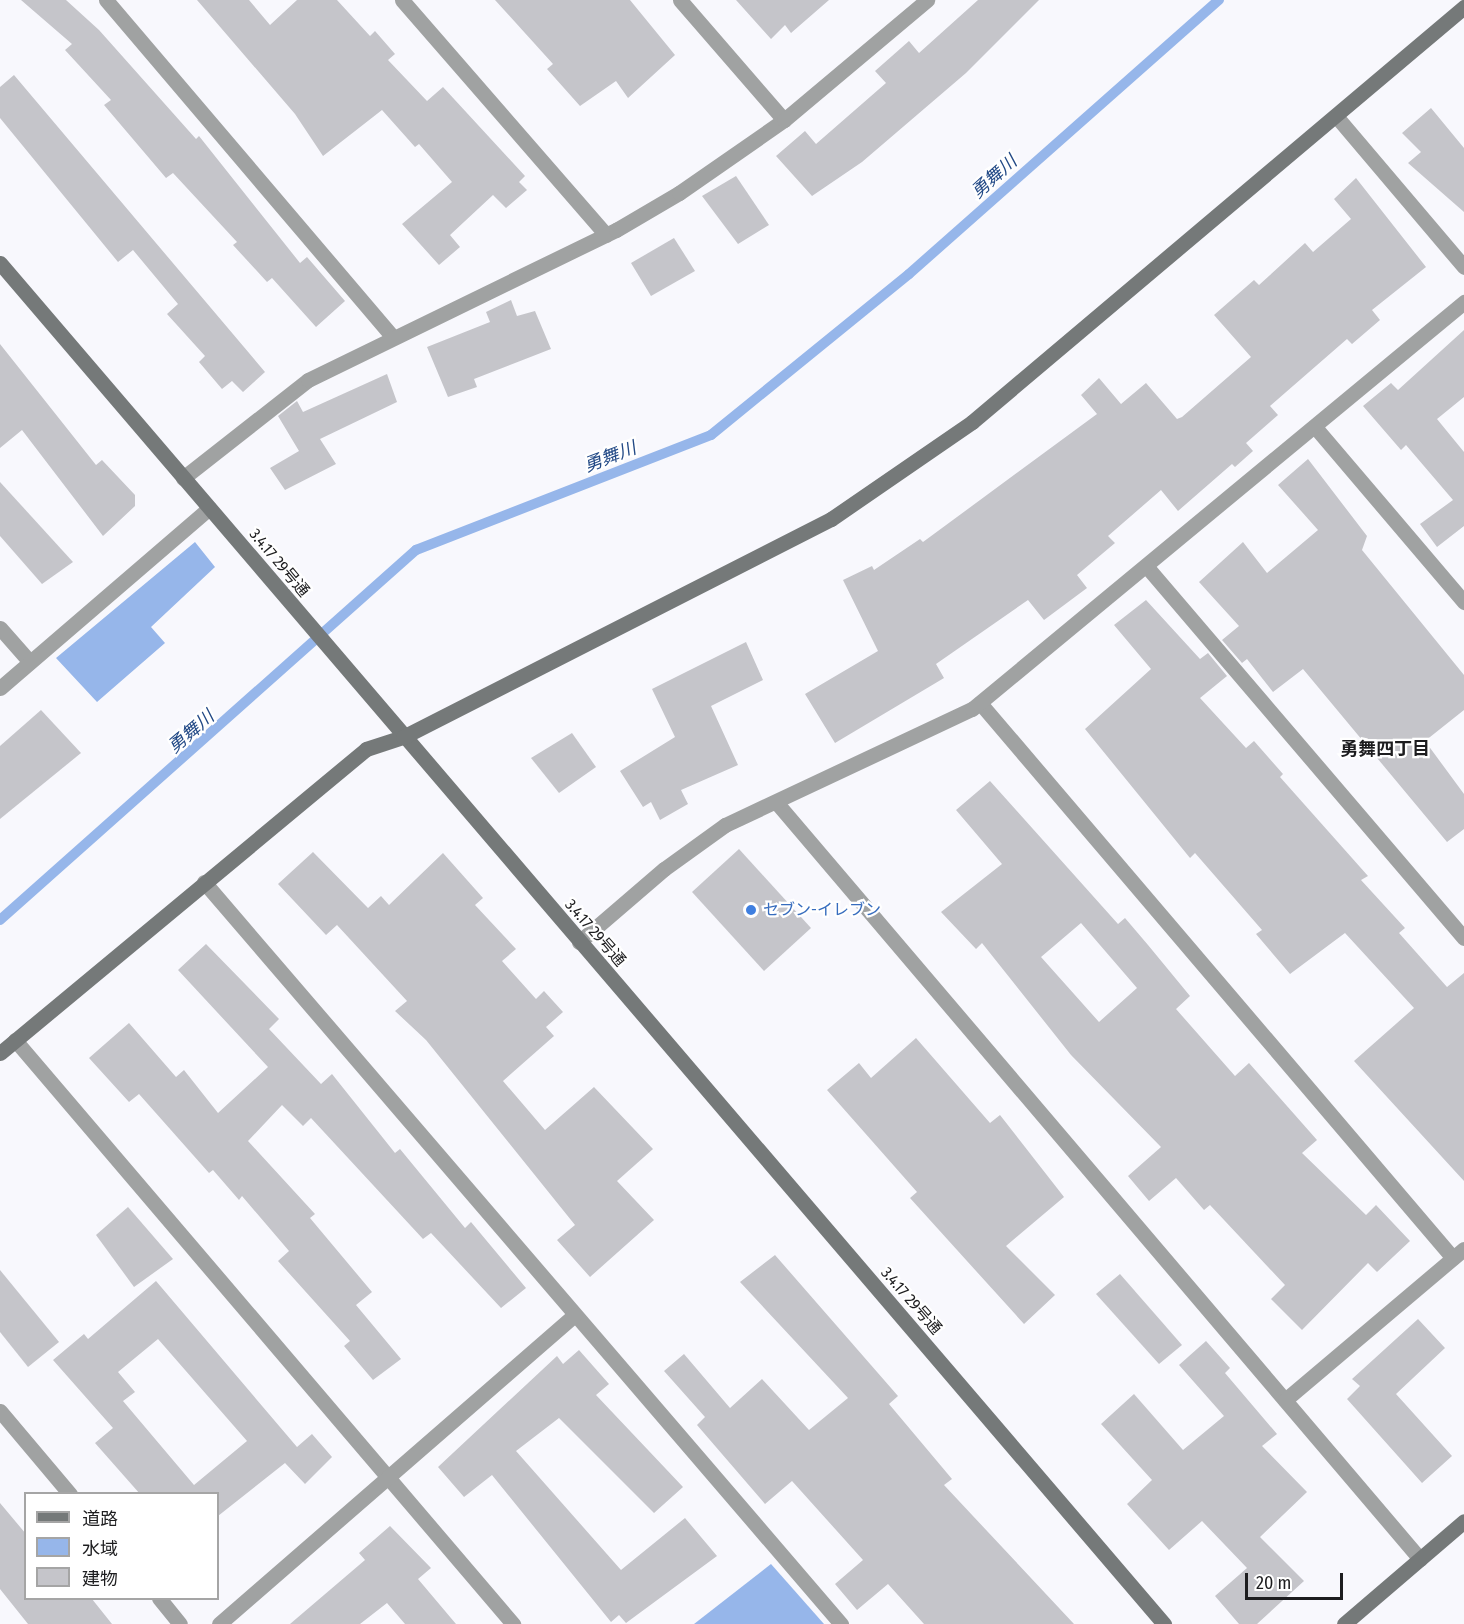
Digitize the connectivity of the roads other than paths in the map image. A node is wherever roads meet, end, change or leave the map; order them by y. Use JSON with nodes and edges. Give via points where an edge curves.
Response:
{"nodes":[{"id":1,"x":106,"y":0,"type":"edge"},
{"id":2,"x":402,"y":0,"type":"edge"},
{"id":3,"x":680,"y":0,"type":"edge"},
{"id":4,"x":927,"y":0,"type":"edge"},
{"id":5,"x":1464,"y":7,"type":"edge"},
{"id":6,"x":1336,"y":116,"type":"junction"},
{"id":7,"x":784,"y":120,"type":"junction"},
{"id":8,"x":606,"y":235,"type":"junction"},
{"id":9,"x":0,"y":263,"type":"edge"},
{"id":10,"x":1464,"y":267,"type":"edge"},
{"id":11,"x":1464,"y":302,"type":"edge"},
{"id":12,"x":392,"y":336,"type":"junction"},
{"id":13,"x":1315,"y":427,"type":"junction"},
{"id":14,"x":183,"y":478,"type":"junction"},
{"id":15,"x":209,"y":508,"type":"junction"},
{"id":16,"x":1147,"y":567,"type":"junction"},
{"id":17,"x":1464,"y":602,"type":"edge"},
{"id":18,"x":0,"y":628,"type":"edge"},
{"id":19,"x":30,"y":662,"type":"junction"},
{"id":20,"x":0,"y":688,"type":"edge"},
{"id":21,"x":980,"y":703,"type":"junction"},
{"id":22,"x":403,"y":737,"type":"junction"},
{"id":23,"x":776,"y":802,"type":"junction"},
{"id":24,"x":204,"y":882,"type":"junction"},
{"id":25,"x":1464,"y":938,"type":"edge"},
{"id":26,"x":579,"y":942,"type":"junction"},
{"id":27,"x":15,"y":1040,"type":"junction"},
{"id":28,"x":0,"y":1053,"type":"edge"},
{"id":29,"x":1459,"y":1254,"type":"edge"},
{"id":30,"x":576,"y":1315,"type":"junction"},
{"id":31,"x":1285,"y":1400,"type":"junction"},
{"id":32,"x":0,"y":1411,"type":"edge"},
{"id":33,"x":389,"y":1476,"type":"junction"},
{"id":34,"x":68,"y":1492,"type":"edge"},
{"id":35,"x":1464,"y":1521,"type":"edge"},
{"id":36,"x":1420,"y":1559,"type":"junction"},
{"id":37,"x":160,"y":1600,"type":"edge"},
{"id":38,"x":180,"y":1624,"type":"edge"},
{"id":39,"x":219,"y":1624,"type":"edge"},
{"id":40,"x":513,"y":1624,"type":"edge"},
{"id":41,"x":841,"y":1624,"type":"edge"},
{"id":42,"x":1164,"y":1624,"type":"edge"},
{"id":43,"x":1344,"y":1624,"type":"edge"}],
"edges":[{"from":1,"to":12,"type":"street"},
{"from":2,"to":8,"type":"street"},
{"from":3,"to":7,"type":"street"},
{"from":4,"to":7,"type":"street"},
{"from":5,"to":6,"type":"street"},
{"from":6,"to":10,"type":"street"},
{"from":6,"to":22,"type":"street","via":[[972,422],[831,519]]},
{"from":7,"to":8,"type":"street","via":[[679,193]]},
{"from":8,"to":12,"type":"street"},
{"from":9,"to":14,"type":"street","name":"3.4.17 29号通"},
{"from":11,"to":13,"type":"street"},
{"from":12,"to":14,"type":"street","via":[[308,380]]},
{"from":13,"to":16,"type":"street"},
{"from":13,"to":17,"type":"street"},
{"from":14,"to":15,"type":"street","name":"3.4.17 29号通"},
{"from":15,"to":19,"type":"street"},
{"from":15,"to":22,"type":"street","name":"3.4.17 29号通"},
{"from":16,"to":21,"type":"street"},
{"from":16,"to":25,"type":"street"},
{"from":18,"to":19,"type":"street"},
{"from":19,"to":20,"type":"street"},
{"from":21,"to":23,"type":"street"},
{"from":21,"to":29,"type":"street"},
{"from":22,"to":24,"type":"street","via":[[366,749]]},
{"from":22,"to":26,"type":"street","name":"3.4.17 29号通"},
{"from":23,"to":26,"type":"street","via":[[717,831]]},
{"from":23,"to":31,"type":"street"},
{"from":24,"to":27,"type":"street"},
{"from":24,"to":30,"type":"street"},
{"from":26,"to":42,"type":"street","name":"3.4.17 29号通"},
{"from":27,"to":28,"type":"street"},
{"from":27,"to":33,"type":"street"},
{"from":29,"to":31,"type":"street"},
{"from":30,"to":33,"type":"street"},
{"from":30,"to":41,"type":"street"},
{"from":31,"to":36,"type":"street"},
{"from":32,"to":34,"type":"street"},
{"from":33,"to":39,"type":"street"},
{"from":33,"to":40,"type":"street"},
{"from":35,"to":36,"type":"street"},
{"from":36,"to":43,"type":"street"},
{"from":37,"to":38,"type":"street"}]}
